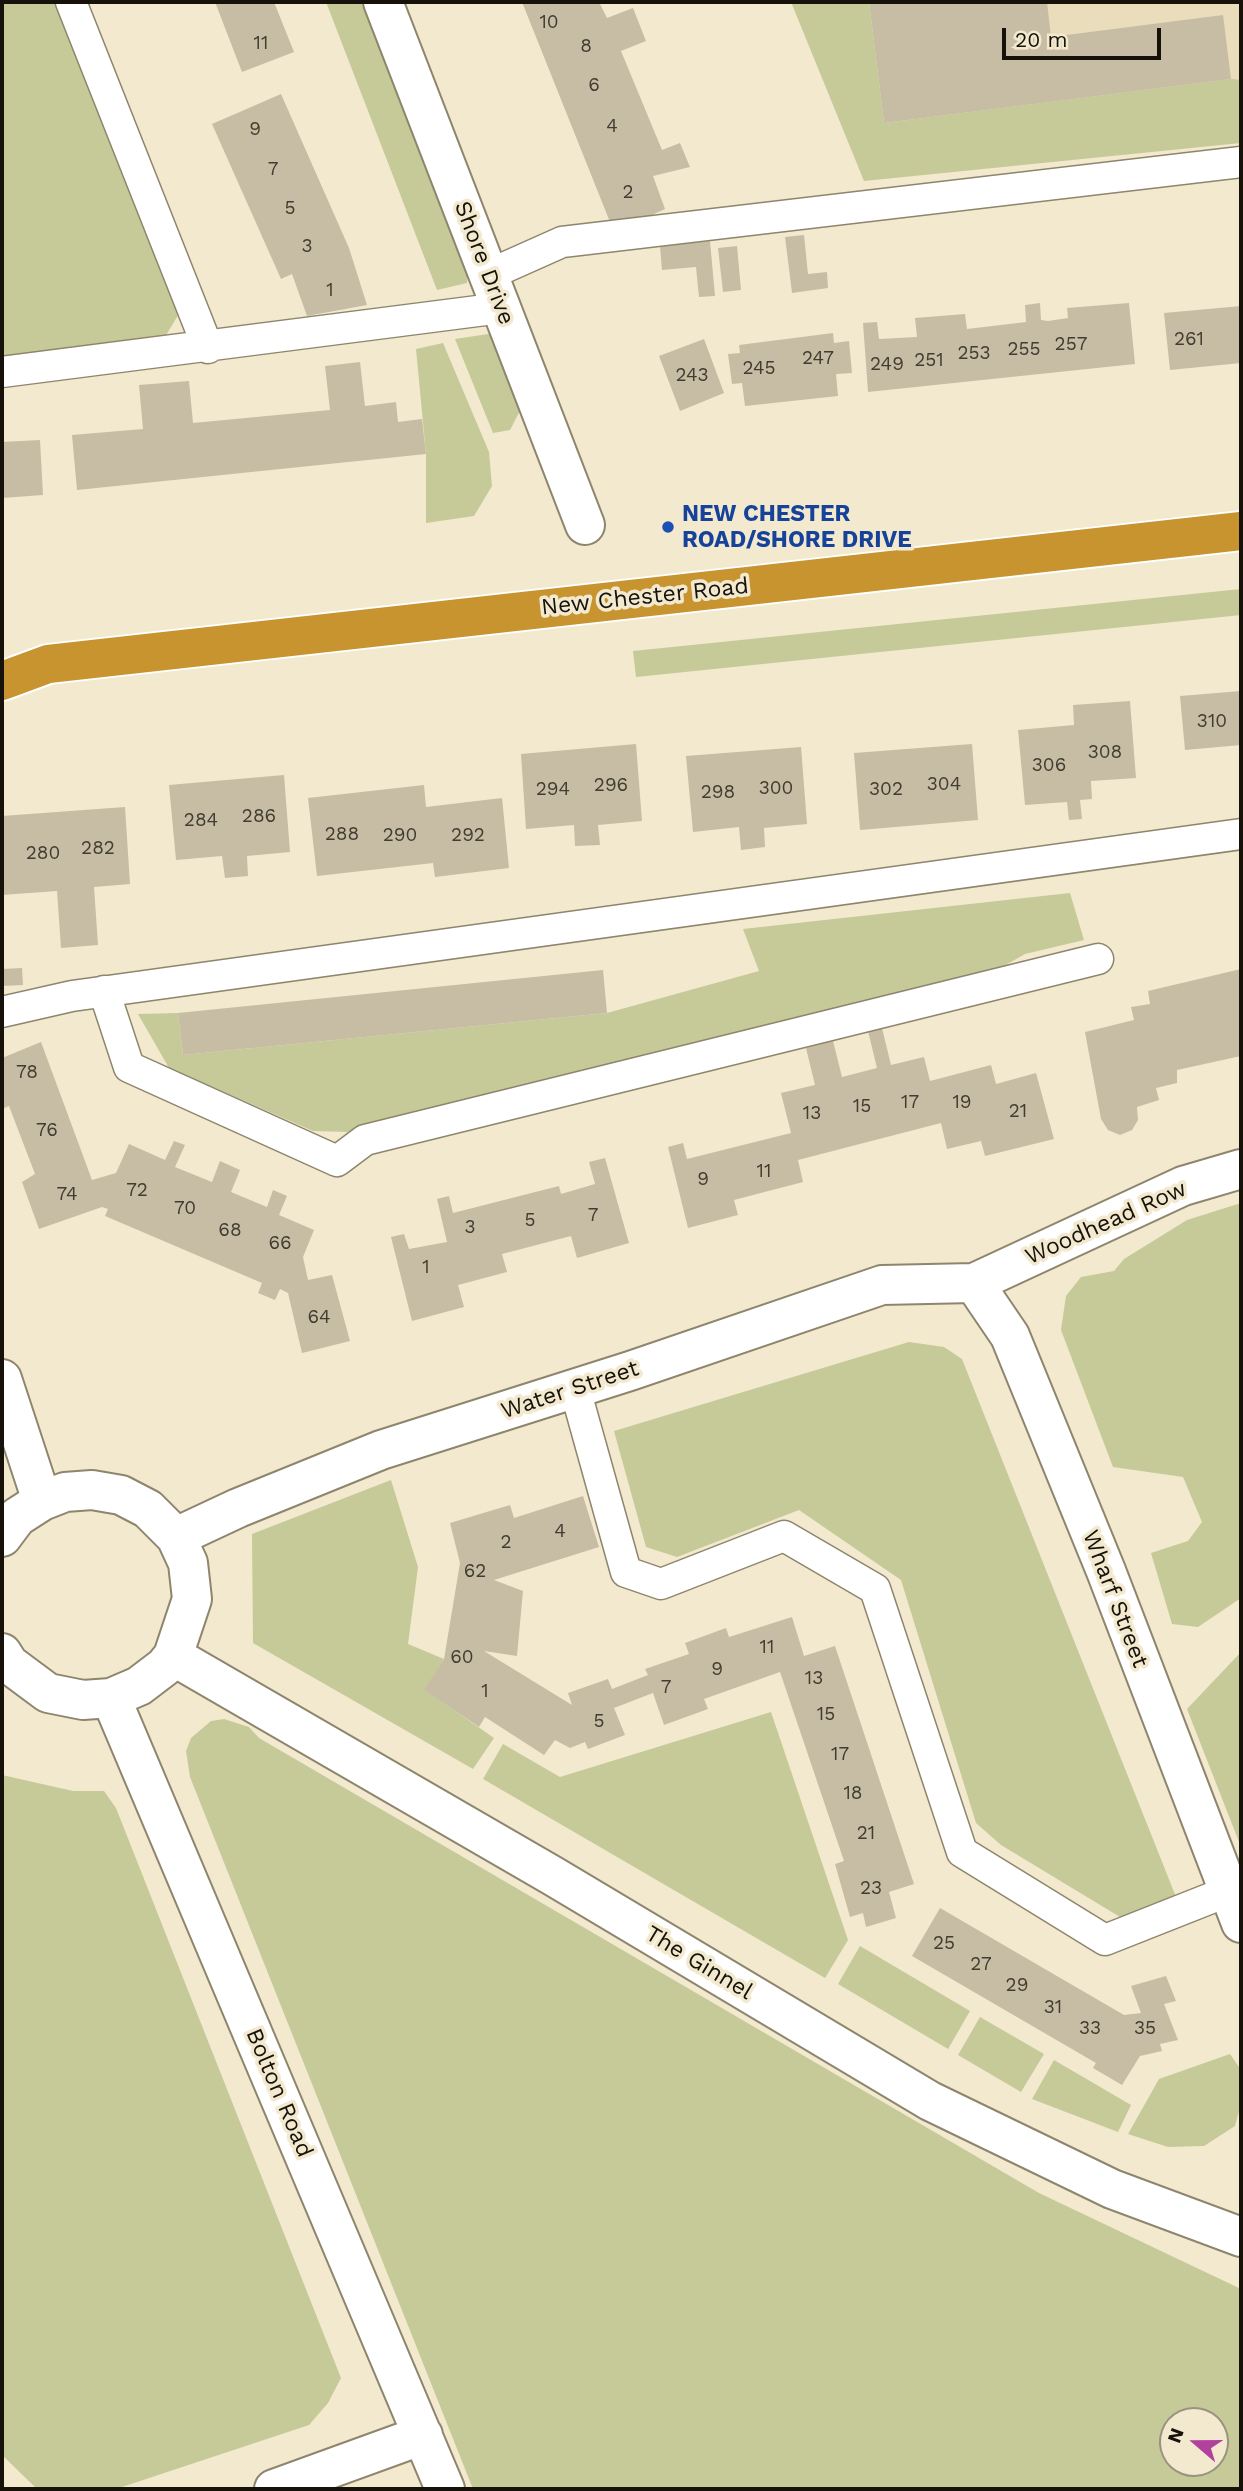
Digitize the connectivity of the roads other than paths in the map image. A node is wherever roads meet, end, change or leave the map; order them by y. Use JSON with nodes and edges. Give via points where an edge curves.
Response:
{"nodes":[{"id":1,"x":71,"y":2,"type":"edge"},
{"id":2,"x":383,"y":2,"type":"edge"},
{"id":3,"x":1241,"y":162,"type":"edge"},
{"id":4,"x":495,"y":292,"type":"junction"},
{"id":5,"x":208,"y":348,"type":"junction"},
{"id":6,"x":2,"y":372,"type":"edge"},
{"id":7,"x":585,"y":524,"type":"dead end"},
{"id":8,"x":1241,"y":531,"type":"edge"},
{"id":9,"x":2,"y":652,"type":"edge"},
{"id":10,"x":48,"y":664,"type":"junction"},
{"id":11,"x":2,"y":681,"type":"edge"},
{"id":12,"x":1241,"y":834,"type":"edge"},
{"id":13,"x":1098,"y":959,"type":"dead end"},
{"id":14,"x":104,"y":991,"type":"junction"},
{"id":15,"x":2,"y":1012,"type":"edge"},
{"id":16,"x":1241,"y":1169,"type":"edge"},
{"id":17,"x":974,"y":1283,"type":"junction"},
{"id":18,"x":2,"y":1380,"type":"edge"},
{"id":19,"x":575,"y":1389,"type":"junction"},
{"id":20,"x":42,"y":1501,"type":"junction"},
{"id":21,"x":2,"y":1536,"type":"edge"},
{"id":22,"x":176,"y":1537,"type":"junction"},
{"id":23,"x":2,"y":1653,"type":"edge"},
{"id":24,"x":173,"y":1656,"type":"junction"},
{"id":25,"x":111,"y":1698,"type":"junction"},
{"id":26,"x":1235,"y":1907,"type":"edge"},
{"id":27,"x":1241,"y":2237,"type":"edge"},
{"id":28,"x":423,"y":2435,"type":"junction"},
{"id":29,"x":274,"y":2489,"type":"edge"},
{"id":30,"x":445,"y":2489,"type":"edge"}],
"edges":[{"from":1,"to":5,"type":"lane"},
{"from":2,"to":4,"type":"street","name":"Shore Drive"},
{"from":3,"to":4,"type":"lane","via":[[562,242]]},
{"from":4,"to":5,"type":"lane"},
{"from":4,"to":7,"type":"street","name":"Shore Drive"},
{"from":5,"to":6,"type":"lane"},
{"from":8,"to":10,"type":"highway","name":"New Chester Road"},
{"from":9,"to":10,"type":"highway","name":"New Chester Road"},
{"from":10,"to":11,"type":"highway","name":"New Chester Road"},
{"from":12,"to":14,"type":"lane"},
{"from":13,"to":14,"type":"lane","via":[[365,1140],[337,1161],[130,1067]]},
{"from":14,"to":15,"type":"lane"},
{"from":16,"to":17,"type":"street","name":"Woodhead Row","via":[[1183,1186]]},
{"from":17,"to":19,"type":"street","name":"Water Street","via":[[882,1285]]},
{"from":17,"to":26,"type":"street","name":"Wharf Street","via":[[1010,1336]]},
{"from":18,"to":20,"type":"street"},
{"from":19,"to":22,"type":"street","name":"Water Street","via":[[381,1450]]},
{"from":19,"to":26,"type":"lane","via":[[626,1572],[661,1584],[784,1536],[875,1589],[962,1852],[1105,1940]]},
{"from":20,"to":21,"type":"street","via":[[17,1517]]},
{"from":20,"to":22,"type":"street","via":[[65,1492],[121,1495],[148,1509]]},
{"from":22,"to":24,"type":"street","via":[[188,1563],[192,1599]]},
{"from":23,"to":25,"type":"street","via":[[9,1664],[48,1693],[83,1700]]},
{"from":24,"to":25,"type":"street","via":[[139,1686]]},
{"from":24,"to":27,"type":"street","name":"The Ginnel","via":[[930,2101],[1112,2189]]},
{"from":25,"to":28,"type":"street","name":"Bolton Road"},
{"from":28,"to":29,"type":"street"},
{"from":28,"to":30,"type":"street","name":"Bolton Road"}]}
